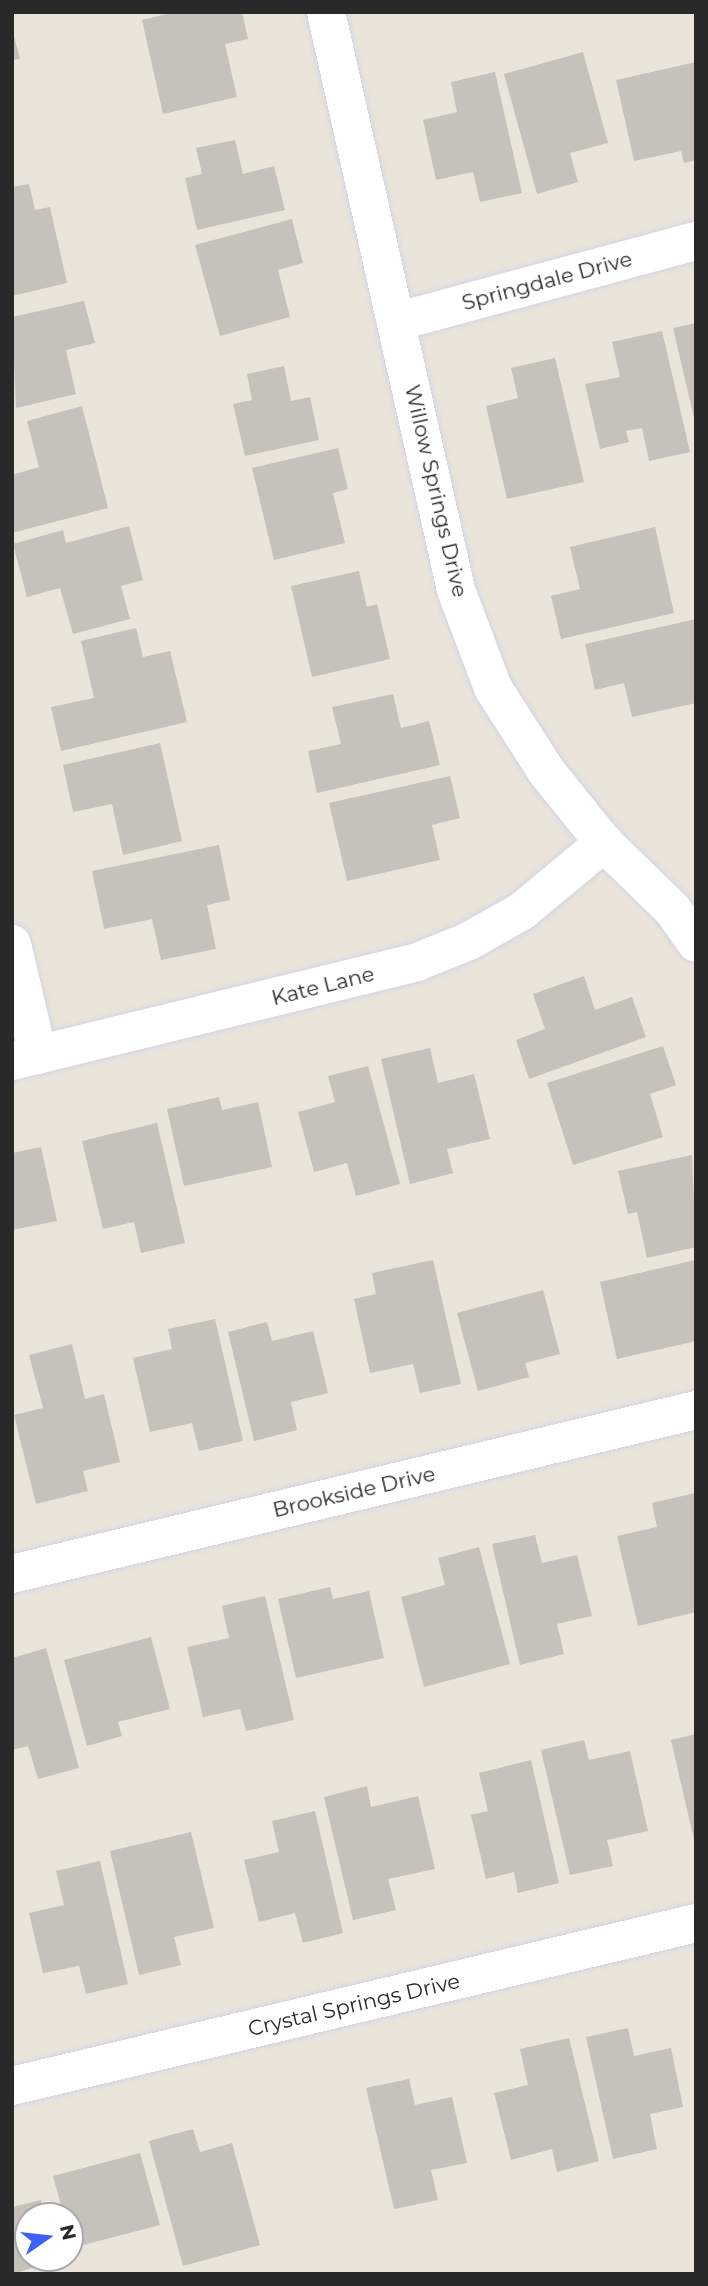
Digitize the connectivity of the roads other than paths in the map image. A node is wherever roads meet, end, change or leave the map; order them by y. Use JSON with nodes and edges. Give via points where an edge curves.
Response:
{"nodes":[{"id":1,"x":326,"y":12,"type":"edge"},
{"id":2,"x":696,"y":241,"type":"edge"},
{"id":3,"x":399,"y":321,"type":"junction"},
{"id":4,"x":604,"y":843,"type":"junction"},
{"id":5,"x":696,"y":943,"type":"edge"},
{"id":6,"x":12,"y":944,"type":"edge"},
{"id":7,"x":25,"y":1058,"type":"edge"},
{"id":8,"x":696,"y":1410,"type":"edge"},
{"id":9,"x":12,"y":1574,"type":"edge"},
{"id":10,"x":696,"y":1923,"type":"edge"},
{"id":11,"x":12,"y":2087,"type":"edge"}],
"edges":[{"from":1,"to":3,"type":"street","name":"Willow Springs Drive"},
{"from":2,"to":3,"type":"street","name":"Springdale Drive"},
{"from":3,"to":4,"type":"street","name":"Willow Springs Drive","via":[[456,590],[493,688],[546,771]]},
{"from":4,"to":5,"type":"street","name":"Willow Springs Drive","via":[[673,910]]},
{"from":4,"to":7,"type":"street","name":"Kate Lane","via":[[522,911],[469,941],[417,962]]},
{"from":6,"to":7,"type":"street"},
{"from":8,"to":9,"type":"street","name":"Brookside Drive"},
{"from":10,"to":11,"type":"street","name":"Crystal Springs Drive"}]}
